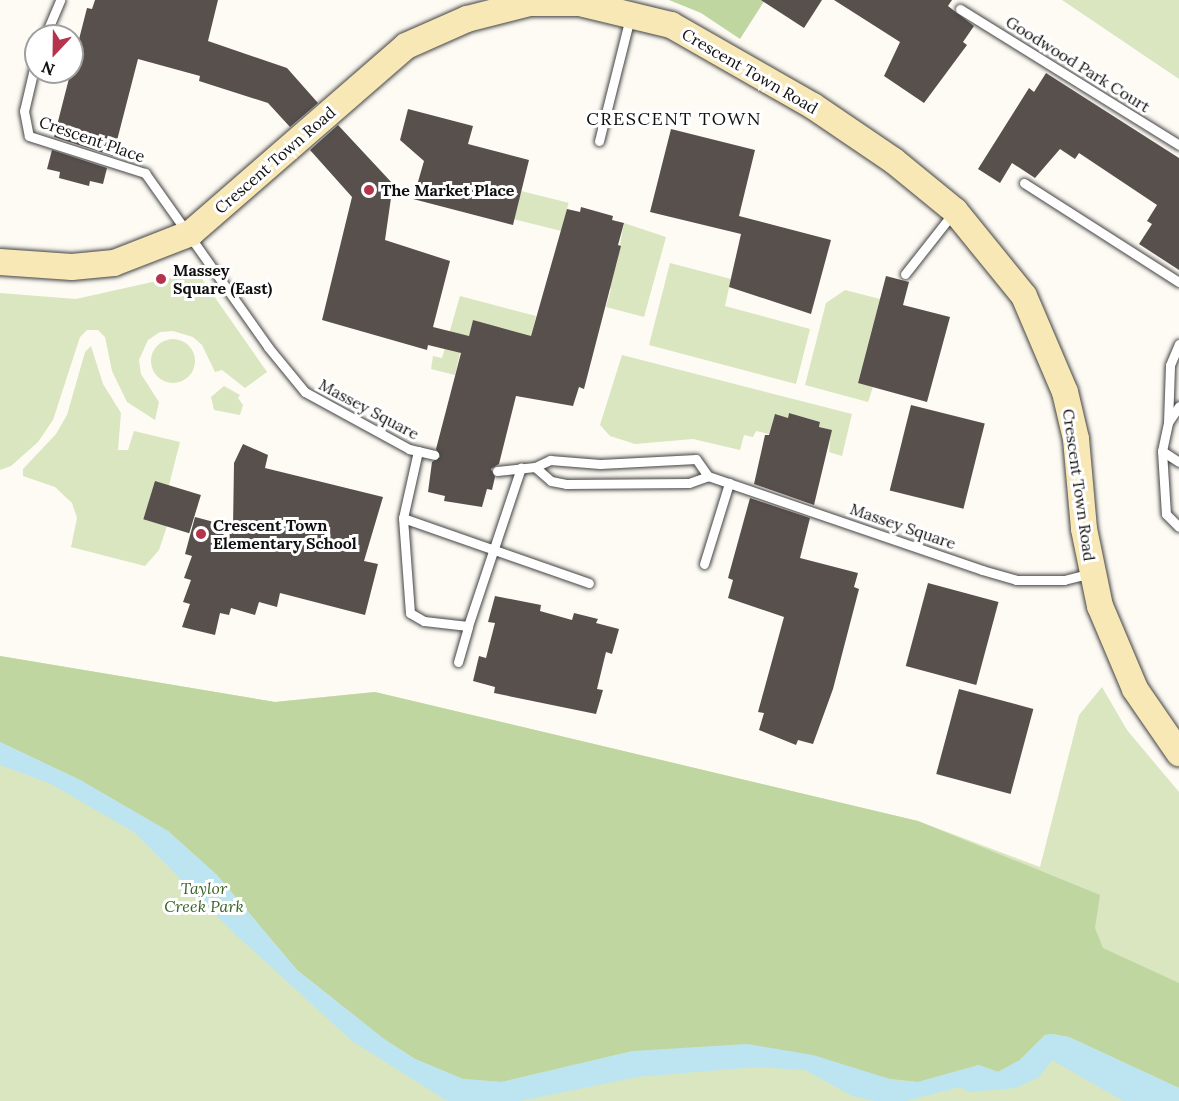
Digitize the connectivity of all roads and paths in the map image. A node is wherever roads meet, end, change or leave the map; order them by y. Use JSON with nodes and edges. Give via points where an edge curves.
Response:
{"nodes":[{"id":1,"x":60,"y":0,"type":"edge"},
{"id":2,"x":529,"y":2,"type":"edge"},
{"id":3,"x":960,"y":9,"type":"dead end"},
{"id":4,"x":631,"y":13,"type":"junction"},
{"id":5,"x":50,"y":24,"type":"edge"},
{"id":6,"x":30,"y":84,"type":"edge"},
{"id":7,"x":599,"y":141,"type":"dead end"},
{"id":8,"x":1179,"y":145,"type":"edge"},
{"id":9,"x":1024,"y":183,"type":"dead end"},
{"id":10,"x":955,"y":211,"type":"junction"},
{"id":11,"x":190,"y":233,"type":"junction"},
{"id":12,"x":0,"y":262,"type":"edge"},
{"id":13,"x":905,"y":274,"type":"dead end"},
{"id":14,"x":1179,"y":282,"type":"edge"},
{"id":15,"x":1179,"y":344,"type":"edge"},
{"id":16,"x":1179,"y":406,"type":"edge"},
{"id":17,"x":1168,"y":423,"type":"junction"},
{"id":18,"x":418,"y":451,"type":"junction"},
{"id":19,"x":1162,"y":451,"type":"junction"},
{"id":20,"x":434,"y":455,"type":"dead end"},
{"id":21,"x":1179,"y":462,"type":"edge"},
{"id":22,"x":535,"y":467,"type":"junction"},
{"id":23,"x":521,"y":468,"type":"junction"},
{"id":24,"x":497,"y":471,"type":"dead end"},
{"id":25,"x":708,"y":476,"type":"junction"},
{"id":26,"x":729,"y":483,"type":"junction"},
{"id":27,"x":403,"y":518,"type":"junction"},
{"id":28,"x":1179,"y":527,"type":"edge"},
{"id":29,"x":494,"y":550,"type":"junction"},
{"id":30,"x":704,"y":564,"type":"dead end"},
{"id":31,"x":1092,"y":573,"type":"junction"},
{"id":32,"x":589,"y":583,"type":"dead end"},
{"id":33,"x":468,"y":626,"type":"junction"},
{"id":34,"x":458,"y":662,"type":"dead end"},
{"id":35,"x":1179,"y":753,"type":"edge"}],
"edges":[{"from":1,"to":5,"type":"lane"},
{"from":2,"to":4,"type":"street","name":"Crescent Town Road","via":[[580,3]]},
{"from":2,"to":11,"type":"street","name":"Crescent Town Road","via":[[467,19],[406,45]]},
{"from":3,"to":8,"type":"lane","name":"Goodwood Park Court"},
{"from":4,"to":7,"type":"lane"},
{"from":4,"to":10,"type":"street","name":"Crescent Town Road","via":[[671,25],[813,106],[894,161]]},
{"from":6,"to":11,"type":"lane","name":"Crescent Place","via":[[24,111],[29,136],[145,173]]},
{"from":9,"to":14,"type":"lane"},
{"from":10,"to":13,"type":"lane"},
{"from":10,"to":31,"type":"street","name":"Crescent Town Road","via":[[1024,296],[1046,340],[1065,392],[1076,439]]},
{"from":11,"to":12,"type":"street","name":"Crescent Town Road","via":[[114,263],[72,267]]},
{"from":11,"to":18,"type":"lane","name":"Massey Square","via":[[268,347],[305,392]]},
{"from":15,"to":17,"type":"lane","via":[[1170,365]]},
{"from":16,"to":17,"type":"lane"},
{"from":17,"to":19,"type":"lane"},
{"from":18,"to":20,"type":"lane","name":"Massey Square"},
{"from":18,"to":27,"type":"lane"},
{"from":19,"to":21,"type":"lane"},
{"from":19,"to":28,"type":"lane","via":[[1166,514]]},
{"from":22,"to":23,"type":"lane","name":"Massey Square"},
{"from":22,"to":25,"type":"lane","via":[[551,481],[566,483],[689,483]]},
{"from":22,"to":25,"type":"lane","name":"Massey Square","via":[[550,460],[600,464],[696,459]]},
{"from":23,"to":24,"type":"lane","name":"Massey Square"},
{"from":23,"to":29,"type":"lane"},
{"from":25,"to":26,"type":"lane","name":"Massey Square"},
{"from":26,"to":30,"type":"lane"},
{"from":26,"to":31,"type":"lane","name":"Massey Square","via":[[1016,579],[1064,580]]},
{"from":27,"to":29,"type":"lane"},
{"from":27,"to":33,"type":"lane","via":[[410,613],[424,621]]},
{"from":29,"to":32,"type":"lane"},
{"from":29,"to":33,"type":"lane"},
{"from":31,"to":35,"type":"street","name":"Crescent Town Road","via":[[1121,661],[1140,698]]},
{"from":33,"to":34,"type":"lane"}]}
